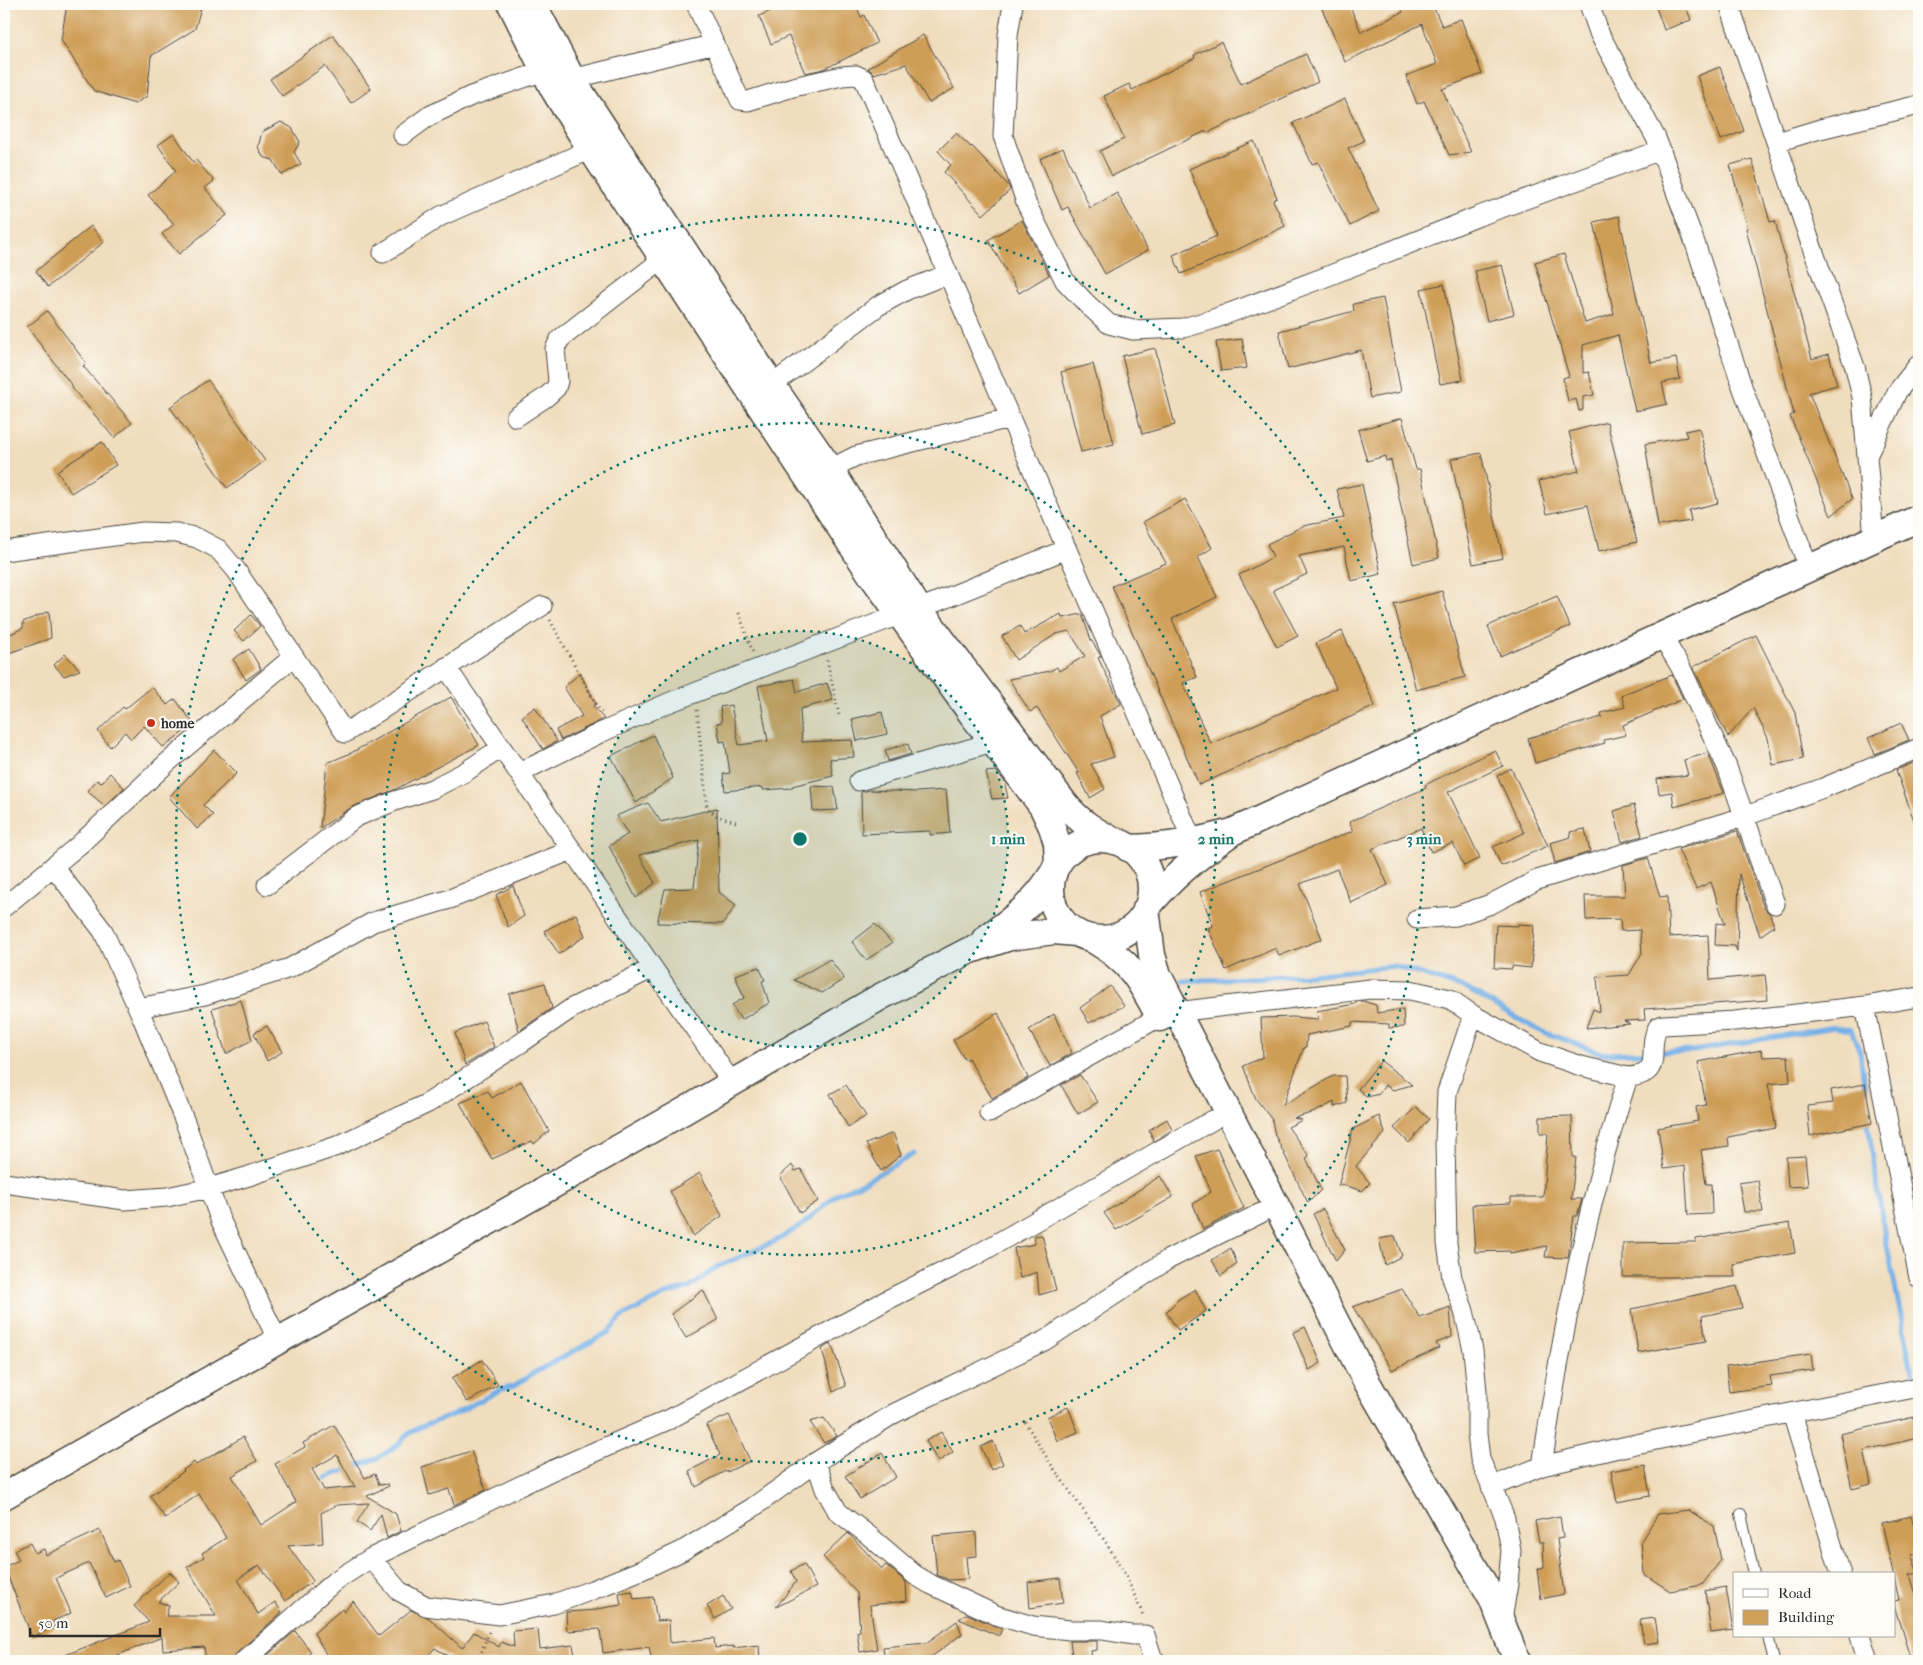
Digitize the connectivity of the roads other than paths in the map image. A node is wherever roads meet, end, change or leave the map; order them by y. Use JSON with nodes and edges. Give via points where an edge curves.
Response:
{"nodes":[{"id":1,"x":511,"y":4,"type":"edge"},
{"id":2,"x":533,"y":4,"type":"edge"},
{"id":3,"x":696,"y":4,"type":"edge"},
{"id":4,"x":1013,"y":4,"type":"edge"},
{"id":5,"x":1589,"y":4,"type":"edge"},
{"id":6,"x":1729,"y":4,"type":"edge"},
{"id":7,"x":715,"y":44,"type":"junction"},
{"id":8,"x":544,"y":71,"type":"junction"},
{"id":9,"x":572,"y":79,"type":"junction"},
{"id":10,"x":1919,"y":105,"type":"edge"},
{"id":11,"x":403,"y":135,"type":"dead end"},
{"id":12,"x":1777,"y":142,"type":"junction"},
{"id":13,"x":591,"y":149,"type":"junction"},
{"id":14,"x":1661,"y":150,"type":"junction"},
{"id":15,"x":384,"y":253,"type":"dead end"},
{"id":16,"x":663,"y":259,"type":"junction"},
{"id":17,"x":948,"y":274,"type":"junction"},
{"id":18,"x":1919,"y":364,"type":"edge"},
{"id":19,"x":769,"y":381,"type":"junction"},
{"id":20,"x":516,"y":417,"type":"dead end"},
{"id":21,"x":1010,"y":418,"type":"junction"},
{"id":22,"x":1868,"y":456,"type":"junction"},
{"id":23,"x":830,"y":469,"type":"junction"},
{"id":24,"x":1919,"y":518,"type":"edge"},
{"id":25,"x":1874,"y":538,"type":"junction"},
{"id":26,"x":1067,"y":549,"type":"junction"},
{"id":27,"x":4,"y":551,"type":"edge"},
{"id":28,"x":1809,"y":569,"type":"junction"},
{"id":29,"x":542,"y":606,"type":"road end"},
{"id":30,"x":909,"y":612,"type":"junction"},
{"id":31,"x":1662,"y":636,"type":"junction"},
{"id":32,"x":294,"y":657,"type":"junction"},
{"id":33,"x":446,"y":667,"type":"junction"},
{"id":34,"x":993,"y":742,"type":"junction"},
{"id":35,"x":502,"y":748,"type":"junction"},
{"id":36,"x":1919,"y":748,"type":"edge"},
{"id":37,"x":519,"y":773,"type":"junction"},
{"id":38,"x":859,"y":781,"type":"dead end"},
{"id":39,"x":1743,"y":817,"type":"junction"},
{"id":40,"x":1232,"y":832,"type":"junction"},
{"id":41,"x":1193,"y":842,"type":"junction"},
{"id":42,"x":1121,"y":844,"type":"junction"},
{"id":43,"x":572,"y":850,"type":"junction"},
{"id":44,"x":53,"y":866,"type":"junction"},
{"id":45,"x":1055,"y":868,"type":"junction"},
{"id":46,"x":267,"y":885,"type":"dead end"},
{"id":47,"x":1775,"y":904,"type":"dead end"},
{"id":48,"x":4,"y":907,"type":"edge"},
{"id":49,"x":1146,"y":910,"type":"junction"},
{"id":50,"x":1417,"y":919,"type":"dead end"},
{"id":51,"x":1084,"y":936,"type":"junction"},
{"id":52,"x":968,"y":951,"type":"junction"},
{"id":53,"x":653,"y":968,"type":"junction"},
{"id":54,"x":1919,"y":997,"type":"edge"},
{"id":55,"x":1865,"y":1006,"type":"junction"},
{"id":56,"x":138,"y":1008,"type":"junction"},
{"id":57,"x":1168,"y":1014,"type":"junction"},
{"id":58,"x":1473,"y":1016,"type":"junction"},
{"id":59,"x":1628,"y":1077,"type":"junction"},
{"id":60,"x":732,"y":1083,"type":"junction"},
{"id":61,"x":989,"y":1113,"type":"dead end"},
{"id":62,"x":1213,"y":1120,"type":"junction"},
{"id":63,"x":4,"y":1183,"type":"edge"},
{"id":64,"x":209,"y":1188,"type":"junction"},
{"id":65,"x":1261,"y":1212,"type":"junction"},
{"id":66,"x":1919,"y":1278,"type":"edge"},
{"id":67,"x":278,"y":1341,"type":"junction"},
{"id":68,"x":1919,"y":1387,"type":"edge"},
{"id":69,"x":1792,"y":1414,"type":"junction"},
{"id":70,"x":816,"y":1462,"type":"junction"},
{"id":71,"x":1542,"y":1466,"type":"junction"},
{"id":72,"x":1492,"y":1487,"type":"junction"},
{"id":73,"x":4,"y":1496,"type":"edge"},
{"id":74,"x":1741,"y":1514,"type":"dead end"},
{"id":75,"x":371,"y":1558,"type":"junction"},
{"id":76,"x":1754,"y":1572,"type":"edge"},
{"id":77,"x":1840,"y":1572,"type":"edge"},
{"id":78,"x":1502,"y":1620,"type":"junction"},
{"id":79,"x":1768,"y":1638,"type":"edge"},
{"id":80,"x":1861,"y":1638,"type":"edge"},
{"id":81,"x":244,"y":1661,"type":"edge"},
{"id":82,"x":1156,"y":1661,"type":"edge"},
{"id":83,"x":1500,"y":1661,"type":"edge"},
{"id":84,"x":1517,"y":1661,"type":"edge"},
{"id":85,"x":1774,"y":1661,"type":"edge"},
{"id":86,"x":1868,"y":1661,"type":"edge"}],
"edges":[{"from":1,"to":8,"type":"main road"},
{"from":2,"to":9,"type":"main road"},
{"from":3,"to":7,"type":"street"},
{"from":4,"to":14,"type":"street","via":[[1002,136],[1027,205],[1066,281],[1109,324],[1134,330],[1183,328],[1211,320],[1479,216]]},
{"from":5,"to":14,"type":"street","via":[[1600,35]]},
{"from":6,"to":12,"type":"street"},
{"from":7,"to":9,"type":"street"},
{"from":7,"to":17,"type":"street","via":[[740,100],[748,101],[842,76],[856,75],[864,79]]},
{"from":8,"to":11,"type":"street","via":[[471,96],[429,116]]},
{"from":8,"to":13,"type":"main road"},
{"from":9,"to":19,"type":"main road"},
{"from":10,"to":12,"type":"street"},
{"from":12,"to":22,"type":"street","via":[[1855,367],[1862,397]]},
{"from":13,"to":15,"type":"street","via":[[441,216]]},
{"from":13,"to":16,"type":"main road"},
{"from":14,"to":28,"type":"street"},
{"from":16,"to":20,"type":"street","via":[[560,339],[555,349],[556,388]]},
{"from":16,"to":30,"type":"main road","via":[[872,576]]},
{"from":17,"to":19,"type":"street","via":[[878,306],[781,378]]},
{"from":17,"to":21,"type":"street"},
{"from":18,"to":22,"type":"street","via":[[1897,392]]},
{"from":19,"to":23,"type":"main road"},
{"from":21,"to":23,"type":"street","via":[[856,456]]},
{"from":21,"to":26,"type":"street"},
{"from":22,"to":25,"type":"street"},
{"from":23,"to":30,"type":"main road"},
{"from":24,"to":25,"type":"main road"},
{"from":25,"to":28,"type":"main road"},
{"from":26,"to":30,"type":"street"},
{"from":26,"to":41,"type":"street"},
{"from":27,"to":32,"type":"street","via":[[143,532],[177,533],[197,538],[218,549],[236,570]]},
{"from":28,"to":31,"type":"main road"},
{"from":29,"to":33,"type":"street"},
{"from":30,"to":34,"type":"main road"},
{"from":30,"to":37,"type":"street","via":[[695,692]]},
{"from":30,"to":42,"type":"main road","via":[[1064,804],[1091,829]]},
{"from":31,"to":39,"type":"street","via":[[1713,734]]},
{"from":31,"to":40,"type":"main road"},
{"from":32,"to":33,"type":"street","via":[[345,733]]},
{"from":32,"to":44,"type":"street","via":[[168,762]]},
{"from":33,"to":35,"type":"street"},
{"from":34,"to":38,"type":"street"},
{"from":34,"to":45,"type":"main road","via":[[1045,813],[1058,843]]},
{"from":35,"to":37,"type":"street"},
{"from":35,"to":46,"type":"street","via":[[432,789],[356,818]]},
{"from":36,"to":39,"type":"street"},
{"from":37,"to":43,"type":"street"},
{"from":39,"to":47,"type":"street"},
{"from":39,"to":50,"type":"street","via":[[1537,880],[1491,904],[1456,916]]},
{"from":40,"to":41,"type":"main road"},
{"from":40,"to":49,"type":"main road","via":[[1177,874]]},
{"from":41,"to":42,"type":"main road","via":[[1170,846]]},
{"from":42,"to":45,"type":"main road","via":[[1107,839],[1090,840],[1074,846],[1060,858]]},
{"from":42,"to":49,"type":"main road","via":[[1137,854],[1147,869],[1151,886]]},
{"from":43,"to":53,"type":"street"},
{"from":43,"to":56,"type":"street","via":[[450,898],[373,922],[290,968],[205,995]]},
{"from":44,"to":48,"type":"street"},
{"from":44,"to":56,"type":"street","via":[[103,931]]},
{"from":45,"to":51,"type":"main road","via":[[1050,890],[1054,907],[1063,922]]},
{"from":45,"to":52,"type":"main road","via":[[1043,890],[1030,904]]},
{"from":49,"to":51,"type":"main road","via":[[1126,933],[1110,939]]},
{"from":49,"to":57,"type":"main road","via":[[1148,936],[1167,996]]},
{"from":51,"to":52,"type":"main road","via":[[1054,931],[1026,934]]},
{"from":51,"to":57,"type":"main road","via":[[1112,950]]},
{"from":52,"to":60,"type":"main road","via":[[880,997]]},
{"from":53,"to":60,"type":"street"},
{"from":53,"to":64,"type":"street","via":[[572,1008],[428,1103],[337,1146]]},
{"from":54,"to":55,"type":"street"},
{"from":55,"to":59,"type":"street","via":[[1658,1027],[1654,1034],[1653,1063],[1640,1076]]},
{"from":55,"to":66,"type":"street"},
{"from":56,"to":64,"type":"street"},
{"from":57,"to":58,"type":"street","via":[[1370,989],[1410,990],[1450,999]]},
{"from":57,"to":61,"type":"street"},
{"from":57,"to":62,"type":"main road"},
{"from":57,"to":78,"type":"main road","via":[[1364,1377],[1452,1526]]},
{"from":58,"to":59,"type":"street","via":[[1540,1052],[1580,1066]]},
{"from":58,"to":72,"type":"street","via":[[1447,1092],[1447,1243],[1452,1278],[1473,1350],[1480,1459]]},
{"from":59,"to":71,"type":"street","via":[[1581,1245],[1564,1326]]},
{"from":60,"to":67,"type":"main road"},
{"from":62,"to":65,"type":"main road"},
{"from":62,"to":75,"type":"street","via":[[971,1258],[887,1300],[670,1419],[536,1478]]},
{"from":63,"to":64,"type":"street","via":[[125,1200],[168,1197]]},
{"from":64,"to":67,"type":"street","via":[[220,1220]]},
{"from":65,"to":70,"type":"street","via":[[1169,1259],[1044,1341],[895,1413]]},
{"from":65,"to":83,"type":"main road","via":[[1336,1357],[1477,1605]]},
{"from":67,"to":73,"type":"main road"},
{"from":68,"to":69,"type":"street"},
{"from":69,"to":71,"type":"street"},
{"from":69,"to":77,"type":"street"},
{"from":70,"to":75,"type":"street","via":[[752,1508],[682,1551],[554,1604],[495,1614],[426,1606],[400,1591]]},
{"from":70,"to":82,"type":"street","via":[[838,1512],[930,1584],[996,1616],[1033,1626],[1144,1635]]},
{"from":71,"to":72,"type":"street"},
{"from":72,"to":78,"type":"street","via":[[1505,1518],[1511,1550]]},
{"from":74,"to":76,"type":"lane"},
{"from":75,"to":81,"type":"street","via":[[335,1581]]},
{"from":78,"to":84,"type":"main road"},
{"from":79,"to":85,"type":"lane"},
{"from":80,"to":86,"type":"street"}]}
